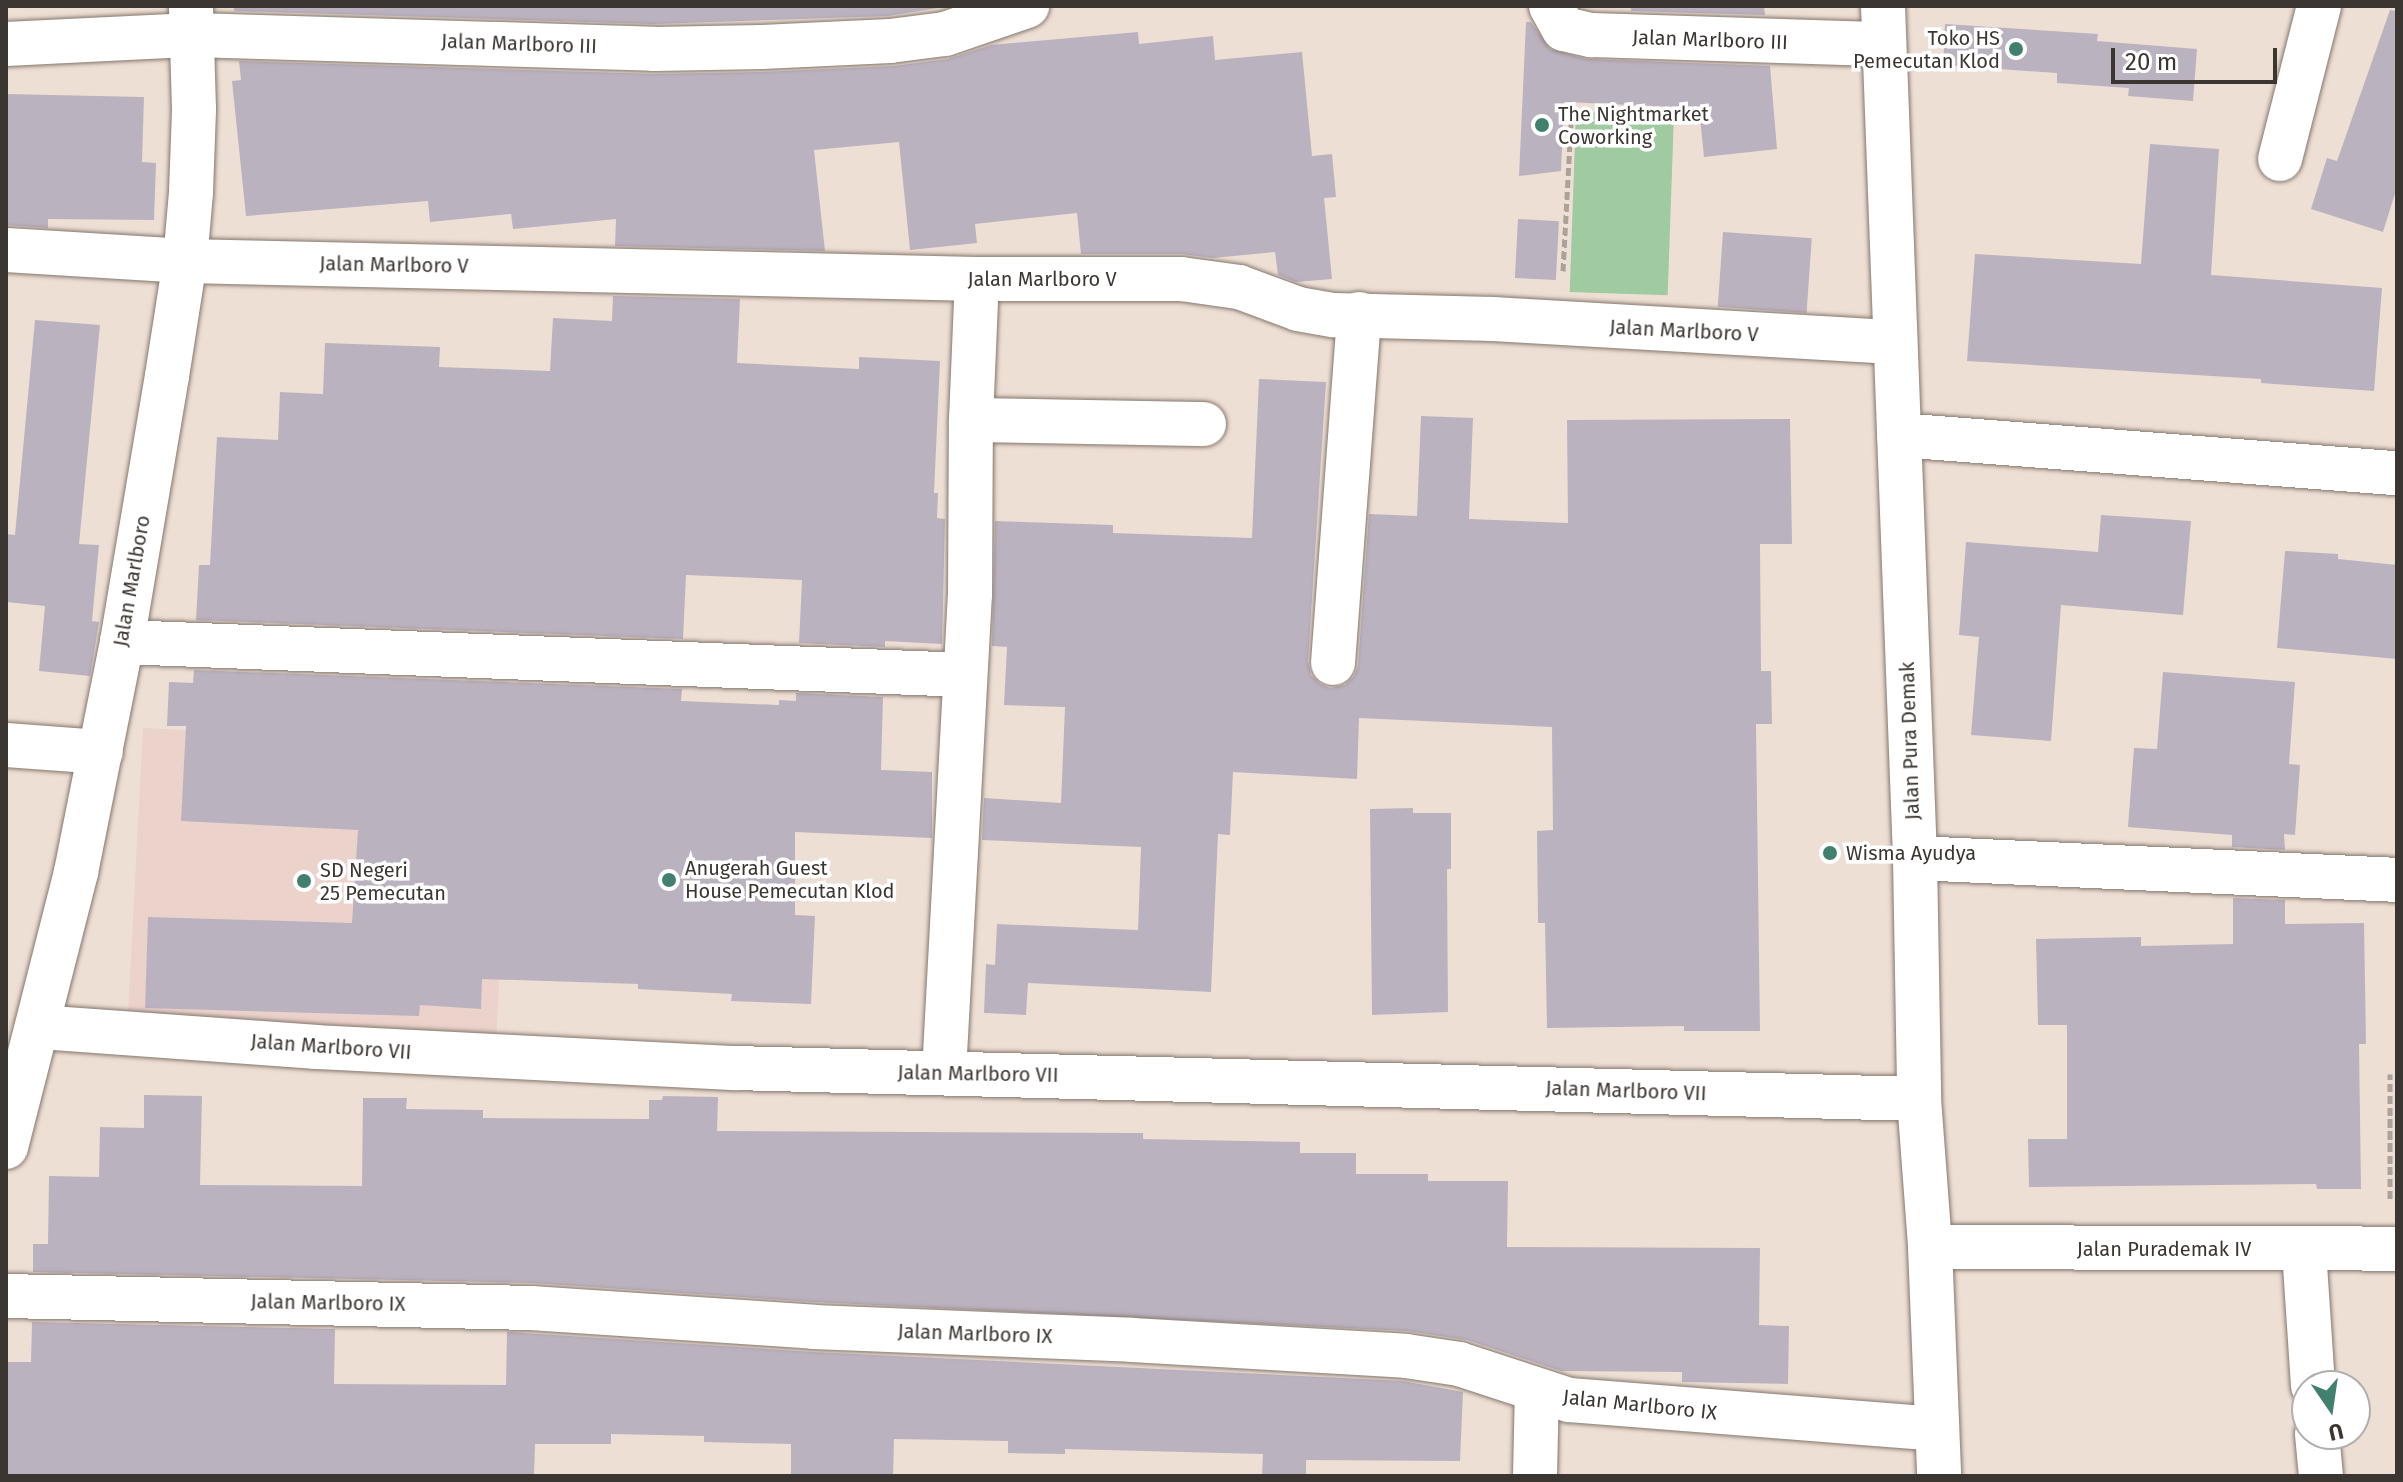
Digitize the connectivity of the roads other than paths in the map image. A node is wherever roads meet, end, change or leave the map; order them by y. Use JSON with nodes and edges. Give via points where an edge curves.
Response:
{"nodes":[{"id":1,"x":1027,"y":6,"type":"edge"},
{"id":2,"x":1551,"y":6,"type":"edge"},
{"id":3,"x":2319,"y":6,"type":"edge"},
{"id":4,"x":192,"y":21,"type":"edge"},
{"id":5,"x":1884,"y":25,"type":"edge"},
{"id":6,"x":6,"y":44,"type":"edge"},
{"id":7,"x":2280,"y":159,"type":"dead end"},
{"id":8,"x":6,"y":250,"type":"edge"},
{"id":9,"x":185,"y":261,"type":"junction"},
{"id":10,"x":977,"y":279,"type":"junction"},
{"id":11,"x":1359,"y":314,"type":"junction"},
{"id":12,"x":1893,"y":342,"type":"junction"},
{"id":13,"x":971,"y":420,"type":"junction"},
{"id":14,"x":1204,"y":424,"type":"dead end"},
{"id":15,"x":1899,"y":435,"type":"junction"},
{"id":16,"x":2397,"y":473,"type":"edge"},
{"id":17,"x":122,"y":642,"type":"junction"},
{"id":18,"x":1333,"y":663,"type":"dead end"},
{"id":19,"x":965,"y":675,"type":"junction"},
{"id":20,"x":6,"y":745,"type":"edge"},
{"id":21,"x":101,"y":752,"type":"junction"},
{"id":22,"x":1915,"y":858,"type":"junction"},
{"id":23,"x":2397,"y":880,"type":"edge"},
{"id":24,"x":38,"y":1027,"type":"junction"},
{"id":25,"x":17,"y":1069,"type":"edge"},
{"id":26,"x":944,"y":1073,"type":"junction"},
{"id":27,"x":1919,"y":1099,"type":"junction"},
{"id":28,"x":6,"y":1147,"type":"edge"},
{"id":29,"x":1930,"y":1247,"type":"junction"},
{"id":30,"x":2394,"y":1248,"type":"edge"},
{"id":31,"x":2304,"y":1250,"type":"junction"},
{"id":32,"x":6,"y":1296,"type":"edge"},
{"id":33,"x":2312,"y":1370,"type":"edge"},
{"id":34,"x":1537,"y":1391,"type":"junction"},
{"id":35,"x":1937,"y":1429,"type":"junction"},
{"id":36,"x":2319,"y":1450,"type":"edge"},
{"id":37,"x":1535,"y":1476,"type":"edge"},
{"id":38,"x":1939,"y":1476,"type":"edge"},
{"id":39,"x":2321,"y":1476,"type":"edge"}],
"edges":[{"from":1,"to":4,"type":"street","name":"Jalan Marlboro III","via":[[945,34],[890,41],[654,49]]},
{"from":2,"to":5,"type":"street","name":"Jalan Marlboro III","via":[[1564,29],[1591,35]]},
{"from":3,"to":7,"type":"street"},
{"from":4,"to":6,"type":"street","name":"Jalan Marlboro III"},
{"from":4,"to":9,"type":"street","name":"Jalan Marlboro","via":[[194,109]]},
{"from":5,"to":12,"type":"street","name":"Jalan Pura Demak"},
{"from":8,"to":9,"type":"street","name":"Jalan Marlboro V"},
{"from":9,"to":10,"type":"street","name":"Jalan Marlboro V"},
{"from":9,"to":17,"type":"street","name":"Jalan Marlboro"},
{"from":10,"to":11,"type":"street","name":"Jalan Marlboro V","via":[[1212,281],[1298,309]]},
{"from":10,"to":13,"type":"street"},
{"from":11,"to":12,"type":"street","name":"Jalan Marlboro V"},
{"from":11,"to":18,"type":"street"},
{"from":12,"to":15,"type":"street","name":"Jalan Pura Demak"},
{"from":13,"to":14,"type":"street"},
{"from":13,"to":19,"type":"street"},
{"from":15,"to":16,"type":"street"},
{"from":15,"to":22,"type":"street","name":"Jalan Pura Demak"},
{"from":17,"to":19,"type":"street"},
{"from":17,"to":21,"type":"street","name":"Jalan Marlboro"},
{"from":19,"to":26,"type":"street"},
{"from":20,"to":21,"type":"street"},
{"from":21,"to":24,"type":"street","name":"Jalan Marlboro"},
{"from":22,"to":23,"type":"street"},
{"from":22,"to":27,"type":"street","name":"Jalan Pura Demak"},
{"from":24,"to":25,"type":"street","name":"Jalan Marlboro"},
{"from":24,"to":26,"type":"street","name":"Jalan Marlboro VII","via":[[548,1060]]},
{"from":25,"to":28,"type":"street","name":"Jalan Marlboro"},
{"from":26,"to":27,"type":"street","name":"Jalan Marlboro VII"},
{"from":27,"to":29,"type":"street","name":"Jalan Pura Demak"},
{"from":29,"to":31,"type":"street","name":"Jalan Purademak IV"},
{"from":29,"to":35,"type":"street","name":"Jalan Pura Demak"},
{"from":30,"to":31,"type":"street","name":"Jalan Purademak IV"},
{"from":31,"to":33,"type":"street"},
{"from":32,"to":34,"type":"street","name":"Jalan Marlboro IX","via":[[531,1308],[814,1327],[1277,1347],[1459,1364]]},
{"from":34,"to":35,"type":"street","name":"Jalan Marlboro IX","via":[[1608,1405]]},
{"from":34,"to":37,"type":"street"},
{"from":35,"to":38,"type":"street","name":"Jalan Pura Demak"},
{"from":36,"to":39,"type":"street"}]}
